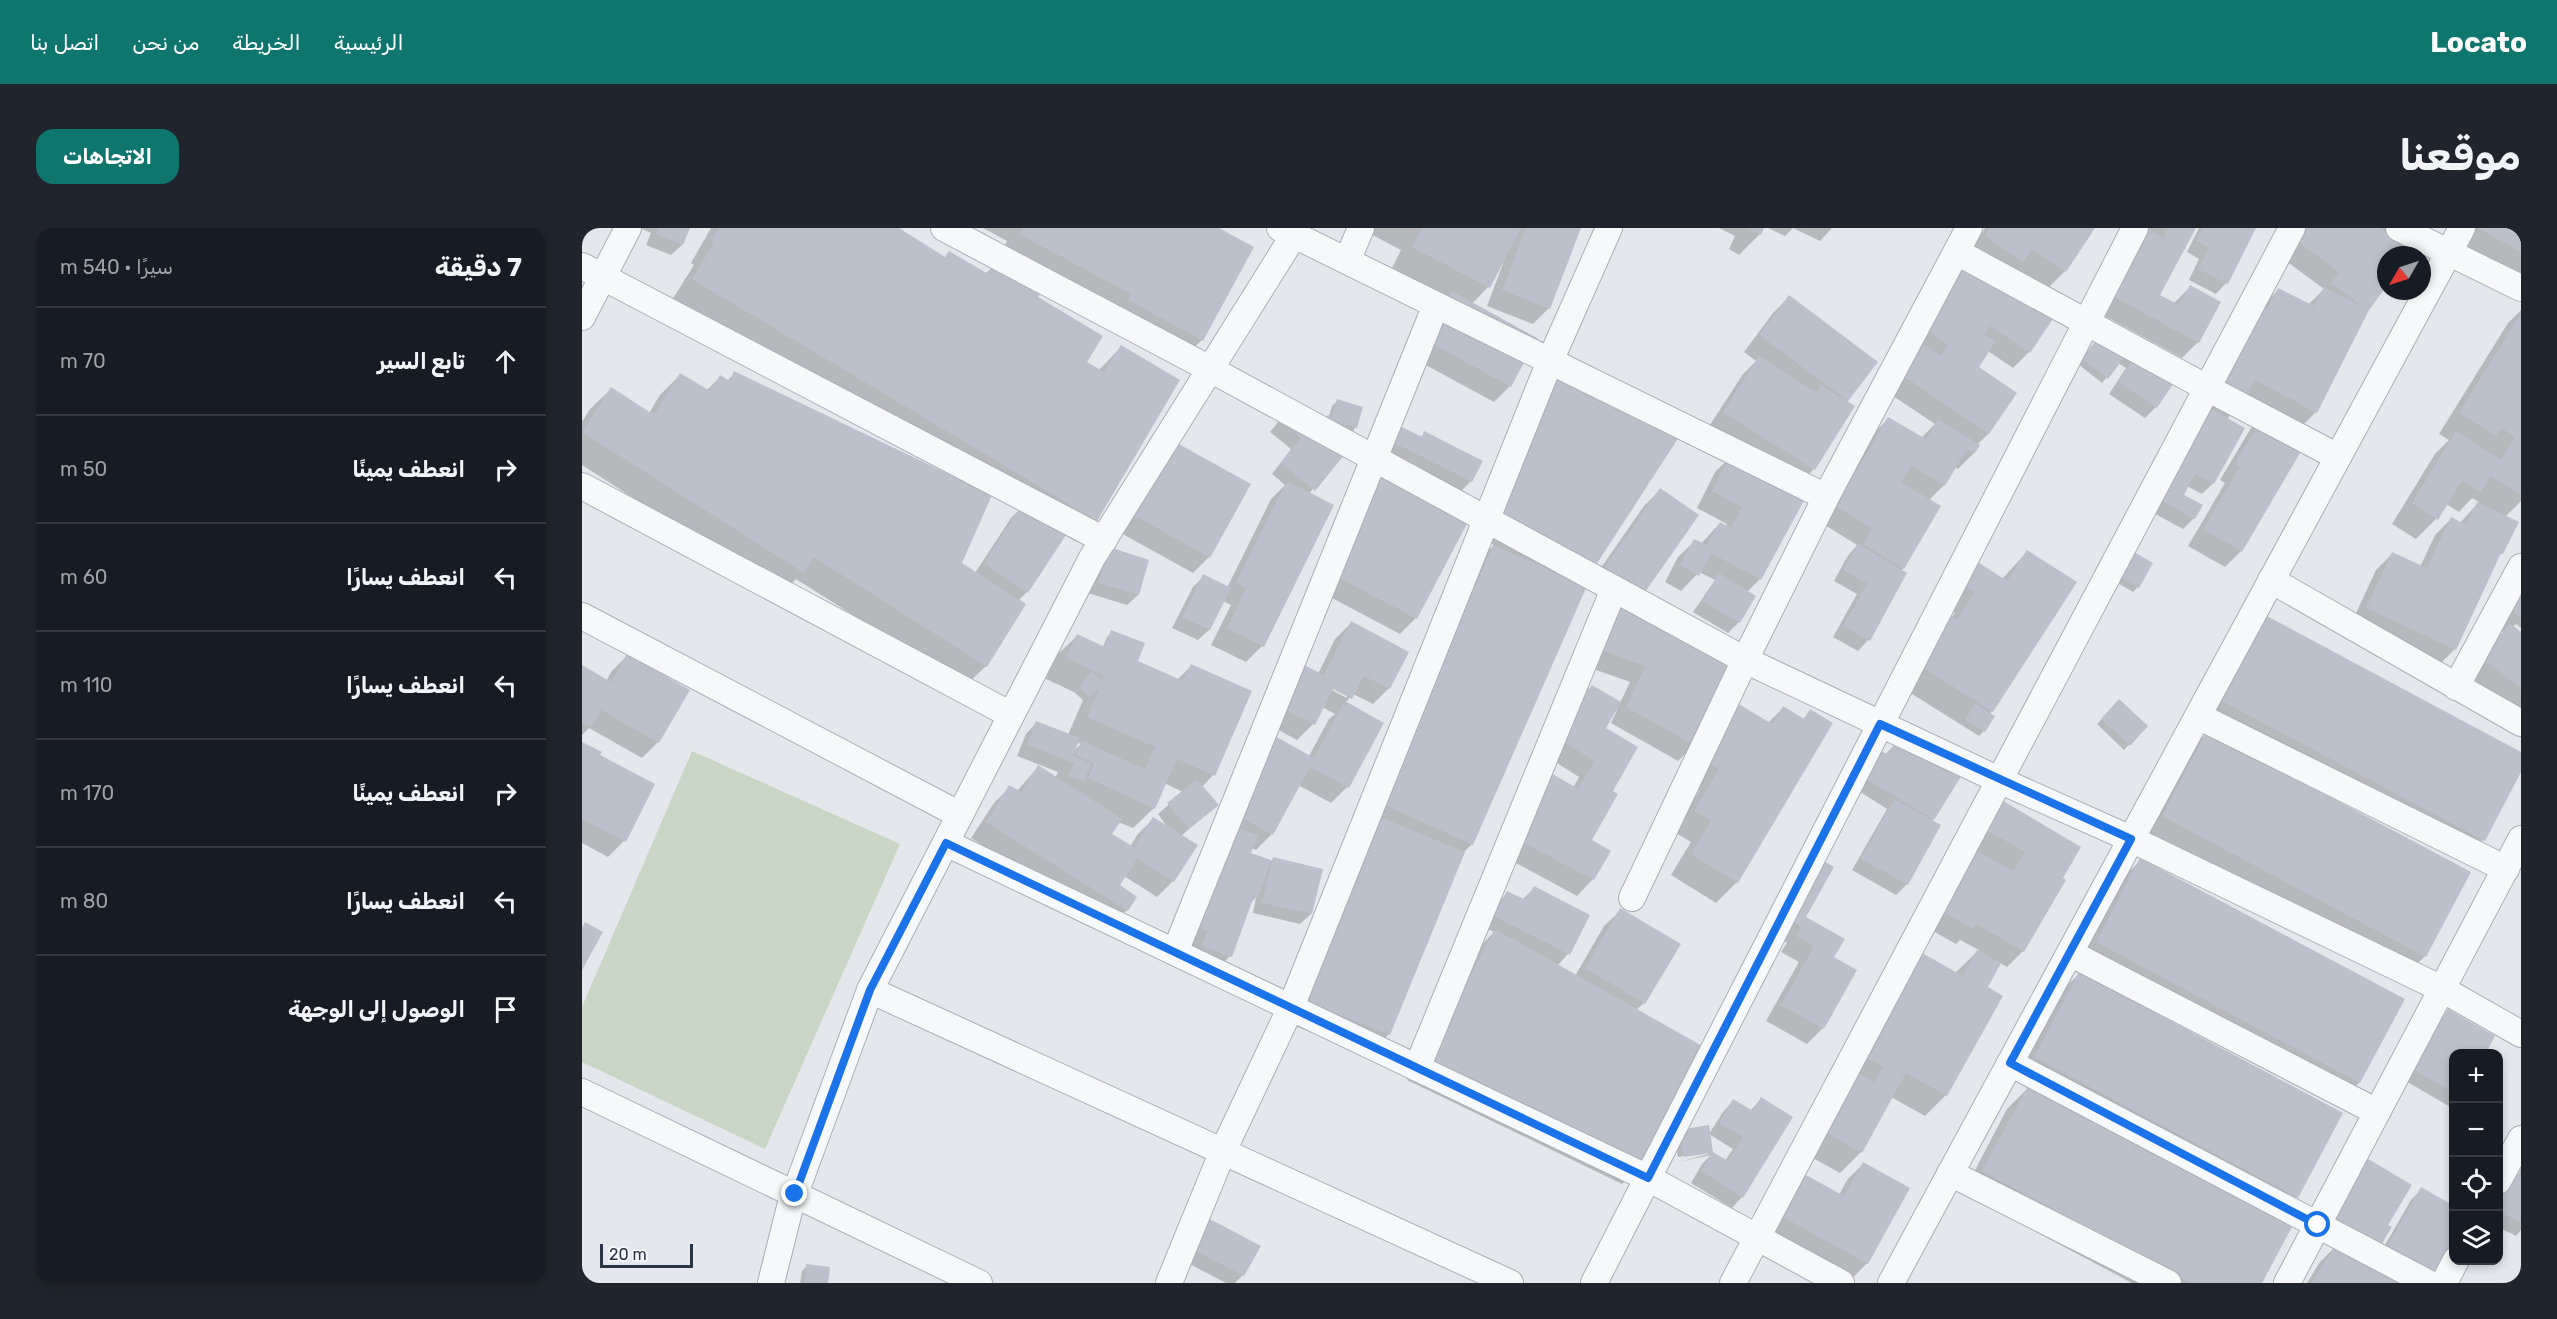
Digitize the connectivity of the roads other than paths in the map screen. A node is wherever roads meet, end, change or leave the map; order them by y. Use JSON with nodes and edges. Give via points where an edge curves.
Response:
{"nodes":[{"id":1,"x":628,"y":228,"type":"edge"},
{"id":2,"x":944,"y":228,"type":"edge"},
{"id":3,"x":1361,"y":228,"type":"edge"},
{"id":4,"x":1609,"y":228,"type":"edge"},
{"id":5,"x":1969,"y":228,"type":"edge"},
{"id":6,"x":2134,"y":228,"type":"edge"},
{"id":7,"x":2292,"y":228,"type":"edge"},
{"id":8,"x":2399,"y":228,"type":"edge"},
{"id":9,"x":2462,"y":228,"type":"edge"},
{"id":10,"x":1287,"y":232,"type":"edge"},
{"id":11,"x":1957,"y":252,"type":"junction"},
{"id":12,"x":2449,"y":252,"type":"junction"},
{"id":13,"x":1347,"y":261,"type":"junction"},
{"id":14,"x":593,"y":272,"type":"edge"},
{"id":15,"x":2521,"y":288,"type":"edge"},
{"id":16,"x":1436,"y":305,"type":"junction"},
{"id":17,"x":582,"y":317,"type":"edge"},
{"id":18,"x":2086,"y":323,"type":"junction"},
{"id":19,"x":1550,"y":361,"type":"junction"},
{"id":20,"x":1210,"y":369,"type":"junction"},
{"id":21,"x":2207,"y":388,"type":"junction"},
{"id":22,"x":2338,"y":457,"type":"junction"},
{"id":23,"x":1376,"y":459,"type":"junction"},
{"id":24,"x":582,"y":486,"type":"edge"},
{"id":25,"x":1826,"y":497,"type":"junction"},
{"id":26,"x":1487,"y":520,"type":"junction"},
{"id":27,"x":1104,"y":540,"type":"junction"},
{"id":28,"x":2521,"y":567,"type":"edge"},
{"id":29,"x":2271,"y":580,"type":"junction"},
{"id":30,"x":1614,"y":589,"type":"junction"},
{"id":31,"x":582,"y":616,"type":"edge"},
{"id":32,"x":1745,"y":660,"type":"junction"},
{"id":33,"x":2456,"y":687,"type":"junction"},
{"id":34,"x":1011,"y":716,"type":"junction"},
{"id":35,"x":2198,"y":716,"type":"junction"},
{"id":36,"x":2521,"y":723,"type":"edge"},
{"id":37,"x":1880,"y":724,"type":"junction"},
{"id":38,"x":1999,"y":780,"type":"junction"},
{"id":39,"x":960,"y":815,"type":"junction"},
{"id":40,"x":2131,"y":839,"type":"junction"},
{"id":41,"x":2521,"y":839,"type":"edge"},
{"id":42,"x":946,"y":843,"type":"junction"},
{"id":43,"x":2506,"y":869,"type":"junction"},
{"id":44,"x":1632,"y":898,"type":"dead end"},
{"id":45,"x":1175,"y":952,"type":"junction"},
{"id":46,"x":2070,"y":953,"type":"junction"},
{"id":47,"x":2442,"y":989,"type":"junction"},
{"id":48,"x":870,"y":990,"type":"junction"},
{"id":49,"x":1291,"y":1007,"type":"junction"},
{"id":50,"x":2521,"y":1034,"type":"edge"},
{"id":51,"x":2010,"y":1063,"type":"junction"},
{"id":52,"x":1417,"y":1068,"type":"junction"},
{"id":53,"x":582,"y":1092,"type":"edge"},
{"id":54,"x":2377,"y":1112,"type":"junction"},
{"id":55,"x":2521,"y":1139,"type":"edge"},
{"id":56,"x":1223,"y":1151,"type":"junction"},
{"id":57,"x":1950,"y":1173,"type":"junction"},
{"id":58,"x":2503,"y":1173,"type":"edge"},
{"id":59,"x":1648,"y":1178,"type":"junction"},
{"id":60,"x":795,"y":1194,"type":"junction"},
{"id":61,"x":2318,"y":1225,"type":"junction"},
{"id":62,"x":1757,"y":1238,"type":"junction"},
{"id":63,"x":2453,"y":1265,"type":"edge"},
{"id":64,"x":965,"y":1280,"type":"edge"},
{"id":65,"x":771,"y":1283,"type":"edge"},
{"id":66,"x":1169,"y":1283,"type":"edge"},
{"id":67,"x":1510,"y":1283,"type":"edge"},
{"id":68,"x":1594,"y":1283,"type":"edge"},
{"id":69,"x":1733,"y":1283,"type":"edge"},
{"id":70,"x":1841,"y":1283,"type":"edge"},
{"id":71,"x":1891,"y":1283,"type":"edge"},
{"id":72,"x":2168,"y":1283,"type":"edge"},
{"id":73,"x":2287,"y":1283,"type":"edge"},
{"id":74,"x":2428,"y":1283,"type":"edge"},
{"id":75,"x":2444,"y":1283,"type":"edge"}],
"edges":[{"from":1,"to":14,"type":"street"},
{"from":2,"to":20,"type":"street"},
{"from":3,"to":13,"type":"street"},
{"from":4,"to":19,"type":"street"},
{"from":5,"to":11,"type":"street"},
{"from":6,"to":18,"type":"street"},
{"from":7,"to":21,"type":"street"},
{"from":8,"to":12,"type":"street"},
{"from":9,"to":12,"type":"street"},
{"from":10,"to":13,"type":"street"},
{"from":10,"to":20,"type":"street"},
{"from":11,"to":18,"type":"street"},
{"from":11,"to":25,"type":"street"},
{"from":12,"to":15,"type":"street"},
{"from":12,"to":22,"type":"street"},
{"from":13,"to":16,"type":"street"},
{"from":14,"to":17,"type":"street"},
{"from":14,"to":27,"type":"street"},
{"from":16,"to":19,"type":"street"},
{"from":16,"to":23,"type":"street"},
{"from":18,"to":21,"type":"street"},
{"from":18,"to":37,"type":"street"},
{"from":19,"to":25,"type":"street"},
{"from":19,"to":26,"type":"street"},
{"from":20,"to":23,"type":"street"},
{"from":20,"to":27,"type":"street"},
{"from":21,"to":22,"type":"street"},
{"from":21,"to":38,"type":"street"},
{"from":22,"to":29,"type":"street"},
{"from":23,"to":26,"type":"street"},
{"from":23,"to":45,"type":"street"},
{"from":24,"to":34,"type":"street"},
{"from":25,"to":32,"type":"street"},
{"from":26,"to":30,"type":"street"},
{"from":26,"to":49,"type":"street"},
{"from":27,"to":34,"type":"street"},
{"from":28,"to":33,"type":"street"},
{"from":29,"to":33,"type":"street"},
{"from":29,"to":35,"type":"street"},
{"from":30,"to":32,"type":"street"},
{"from":30,"to":52,"type":"street"},
{"from":31,"to":39,"type":"street"},
{"from":32,"to":37,"type":"street"},
{"from":32,"to":44,"type":"street"},
{"from":33,"to":36,"type":"street"},
{"from":34,"to":39,"type":"street"},
{"from":35,"to":40,"type":"street"},
{"from":35,"to":43,"type":"street"},
{"from":37,"to":38,"type":"street"},
{"from":37,"to":59,"type":"street"},
{"from":38,"to":40,"type":"street"},
{"from":38,"to":62,"type":"street"},
{"from":39,"to":42,"type":"street"},
{"from":40,"to":46,"type":"street"},
{"from":40,"to":47,"type":"street"},
{"from":41,"to":43,"type":"street"},
{"from":42,"to":45,"type":"street"},
{"from":42,"to":48,"type":"street"},
{"from":43,"to":47,"type":"street"},
{"from":45,"to":49,"type":"street"},
{"from":46,"to":51,"type":"street"},
{"from":46,"to":54,"type":"street"},
{"from":47,"to":50,"type":"street"},
{"from":47,"to":54,"type":"street"},
{"from":48,"to":56,"type":"street"},
{"from":48,"to":60,"type":"street"},
{"from":49,"to":52,"type":"street"},
{"from":49,"to":56,"type":"street"},
{"from":51,"to":57,"type":"street"},
{"from":51,"to":61,"type":"street"},
{"from":52,"to":59,"type":"street"},
{"from":53,"to":60,"type":"street"},
{"from":54,"to":61,"type":"street"},
{"from":55,"to":58,"type":"street"},
{"from":56,"to":66,"type":"street"},
{"from":56,"to":67,"type":"street"},
{"from":57,"to":71,"type":"street"},
{"from":57,"to":72,"type":"street"},
{"from":59,"to":62,"type":"street"},
{"from":59,"to":68,"type":"street"},
{"from":60,"to":64,"type":"street"},
{"from":60,"to":65,"type":"street"},
{"from":61,"to":73,"type":"street"},
{"from":61,"to":74,"type":"street"},
{"from":62,"to":69,"type":"street"},
{"from":62,"to":70,"type":"street"},
{"from":63,"to":75,"type":"street"}]}
